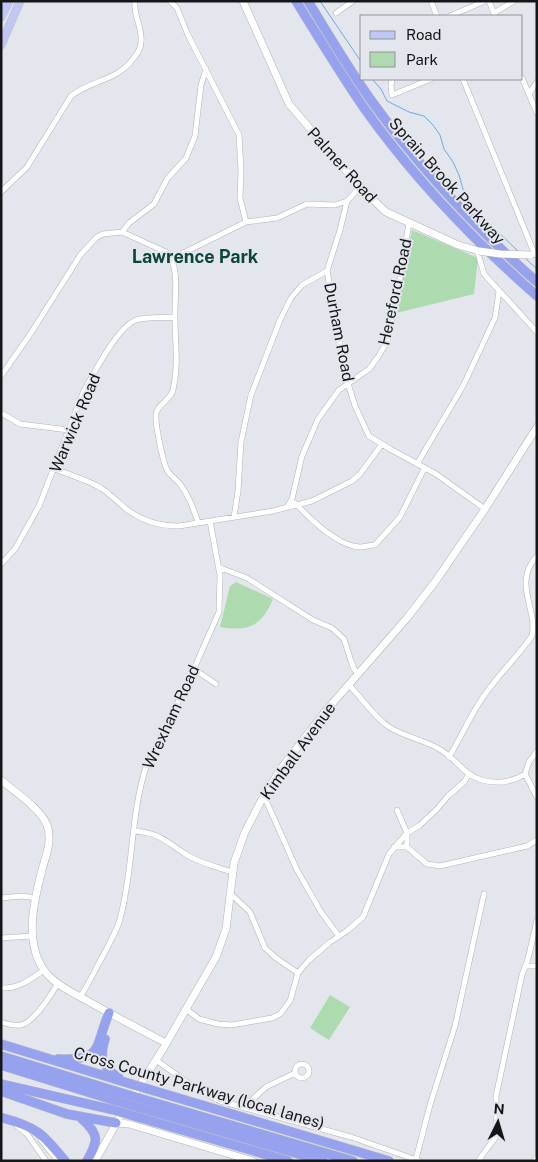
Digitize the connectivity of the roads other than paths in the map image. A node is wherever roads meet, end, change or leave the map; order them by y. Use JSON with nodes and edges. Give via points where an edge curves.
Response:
{"nodes":[{"id":1,"x":10,"y":1,"type":"edge"},
{"id":2,"x":20,"y":1,"type":"edge"},
{"id":3,"x":134,"y":1,"type":"edge"},
{"id":4,"x":170,"y":1,"type":"edge"},
{"id":5,"x":242,"y":1,"type":"edge"},
{"id":6,"x":296,"y":1,"type":"edge"},
{"id":7,"x":308,"y":1,"type":"edge"},
{"id":8,"x":353,"y":1,"type":"edge"},
{"id":9,"x":431,"y":1,"type":"edge"},
{"id":10,"x":485,"y":1,"type":"edge"},
{"id":11,"x":489,"y":1,"type":"edge"},
{"id":12,"x":514,"y":1,"type":"edge"},
{"id":13,"x":336,"y":13,"type":"dead end"},
{"id":14,"x":437,"y":15,"type":"edge"},
{"id":15,"x":452,"y":15,"type":"edge"},
{"id":16,"x":495,"y":15,"type":"edge"},
{"id":17,"x":1,"y":18,"type":"edge"},
{"id":18,"x":1,"y":45,"type":"edge"},
{"id":19,"x":206,"y":69,"type":"junction"},
{"id":20,"x":392,"y":80,"type":"edge"},
{"id":21,"x":429,"y":80,"type":"edge"},
{"id":22,"x":463,"y":80,"type":"edge"},
{"id":23,"x":523,"y":80,"type":"edge"},
{"id":24,"x":537,"y":82,"type":"edge"},
{"id":25,"x":529,"y":94,"type":"junction"},
{"id":26,"x":537,"y":113,"type":"edge"},
{"id":27,"x":360,"y":187,"type":"junction"},
{"id":28,"x":1,"y":192,"type":"edge"},
{"id":29,"x":346,"y":201,"type":"junction"},
{"id":30,"x":246,"y":222,"type":"junction"},
{"id":31,"x":409,"y":224,"type":"junction"},
{"id":32,"x":122,"y":232,"type":"junction"},
{"id":33,"x":478,"y":250,"type":"junction"},
{"id":34,"x":534,"y":255,"type":"edge"},
{"id":35,"x":172,"y":259,"type":"junction"},
{"id":36,"x":327,"y":271,"type":"junction"},
{"id":37,"x":320,"y":274,"type":"junction"},
{"id":38,"x":328,"y":277,"type":"junction"},
{"id":39,"x":537,"y":282,"type":"edge"},
{"id":40,"x":499,"y":291,"type":"junction"},
{"id":41,"x":537,"y":296,"type":"edge"},
{"id":42,"x":175,"y":317,"type":"junction"},
{"id":43,"x":537,"y":332,"type":"edge"},
{"id":44,"x":1,"y":376,"type":"edge"},
{"id":45,"x":348,"y":383,"type":"junction"},
{"id":46,"x":1,"y":413,"type":"edge"},
{"id":47,"x":537,"y":427,"type":"edge"},
{"id":48,"x":69,"y":430,"type":"junction"},
{"id":49,"x":382,"y":444,"type":"junction"},
{"id":50,"x":417,"y":464,"type":"junction"},
{"id":51,"x":424,"y":468,"type":"junction"},
{"id":52,"x":55,"y":469,"type":"junction"},
{"id":53,"x":292,"y":499,"type":"junction"},
{"id":54,"x":297,"y":505,"type":"junction"},
{"id":55,"x":287,"y":507,"type":"junction"},
{"id":56,"x":485,"y":509,"type":"junction"},
{"id":57,"x":234,"y":517,"type":"junction"},
{"id":58,"x":210,"y":521,"type":"junction"},
{"id":59,"x":198,"y":522,"type":"junction"},
{"id":60,"x":537,"y":556,"type":"edge"},
{"id":61,"x":1,"y":564,"type":"edge"},
{"id":62,"x":218,"y":567,"type":"junction"},
{"id":63,"x":194,"y":669,"type":"junction"},
{"id":64,"x":359,"y":674,"type":"junction"},
{"id":65,"x":216,"y":684,"type":"dead end"},
{"id":66,"x":349,"y":685,"type":"junction"},
{"id":67,"x":537,"y":751,"type":"edge"},
{"id":68,"x":450,"y":757,"type":"junction"},
{"id":69,"x":469,"y":774,"type":"junction"},
{"id":70,"x":525,"y":774,"type":"junction"},
{"id":71,"x":479,"y":779,"type":"junction"},
{"id":72,"x":1,"y":780,"type":"edge"},
{"id":73,"x":464,"y":782,"type":"junction"},
{"id":74,"x":264,"y":796,"type":"junction"},
{"id":75,"x":537,"y":797,"type":"edge"},
{"id":76,"x":397,"y":810,"type":"dead end"},
{"id":77,"x":134,"y":831,"type":"junction"},
{"id":78,"x":407,"y":833,"type":"junction"},
{"id":79,"x":537,"y":840,"type":"edge"},
{"id":80,"x":394,"y":847,"type":"junction"},
{"id":81,"x":408,"y":847,"type":"junction"},
{"id":82,"x":232,"y":872,"type":"junction"},
{"id":83,"x":231,"y":894,"type":"junction"},
{"id":84,"x":484,"y":894,"type":"dead end"},
{"id":85,"x":1,"y":898,"type":"edge"},
{"id":86,"x":36,"y":898,"type":"junction"},
{"id":87,"x":537,"y":920,"type":"edge"},
{"id":88,"x":338,"y":935,"type":"junction"},
{"id":89,"x":32,"y":936,"type":"junction"},
{"id":90,"x":1,"y":938,"type":"edge"},
{"id":91,"x":526,"y":966,"type":"junction"},
{"id":92,"x":537,"y":966,"type":"edge"},
{"id":93,"x":44,"y":970,"type":"junction"},
{"id":94,"x":298,"y":973,"type":"junction"},
{"id":95,"x":58,"y":983,"type":"junction"},
{"id":96,"x":1,"y":988,"type":"edge"},
{"id":97,"x":80,"y":997,"type":"junction"},
{"id":98,"x":186,"y":1009,"type":"junction"},
{"id":99,"x":112,"y":1015,"type":"junction"},
{"id":100,"x":1,"y":1022,"type":"edge"},
{"id":101,"x":166,"y":1043,"type":"junction"},
{"id":102,"x":1,"y":1044,"type":"edge"},
{"id":103,"x":1,"y":1056,"type":"edge"},
{"id":104,"x":46,"y":1059,"type":"junction"},
{"id":105,"x":156,"y":1060,"type":"junction"},
{"id":106,"x":1,"y":1065,"type":"edge"},
{"id":107,"x":295,"y":1073,"type":"dead end"},
{"id":108,"x":128,"y":1083,"type":"junction"},
{"id":109,"x":1,"y":1084,"type":"edge"},
{"id":110,"x":1,"y":1091,"type":"edge"},
{"id":111,"x":122,"y":1098,"type":"junction"},
{"id":112,"x":139,"y":1103,"type":"junction"},
{"id":113,"x":244,"y":1107,"type":"junction"},
{"id":114,"x":2,"y":1118,"type":"edge"},
{"id":115,"x":80,"y":1118,"type":"junction"},
{"id":116,"x":116,"y":1123,"type":"junction"},
{"id":117,"x":358,"y":1150,"type":"junction"},
{"id":118,"x":418,"y":1160,"type":"edge"},
{"id":119,"x":46,"y":1161,"type":"edge"},
{"id":120,"x":58,"y":1161,"type":"edge"},
{"id":121,"x":65,"y":1161,"type":"edge"},
{"id":122,"x":87,"y":1161,"type":"edge"},
{"id":123,"x":95,"y":1161,"type":"edge"},
{"id":124,"x":253,"y":1161,"type":"edge"},
{"id":125,"x":288,"y":1161,"type":"edge"},
{"id":126,"x":323,"y":1161,"type":"edge"},
{"id":127,"x":353,"y":1161,"type":"edge"},
{"id":128,"x":389,"y":1161,"type":"edge"},
{"id":129,"x":399,"y":1161,"type":"edge"},
{"id":130,"x":478,"y":1161,"type":"edge"}],
"edges":[{"from":1,"to":17,"type":"main road"},
{"from":2,"to":18,"type":"main road"},
{"from":3,"to":28,"type":"street","via":[[141,34],[139,51],[120,73],[71,96],[28,167]]},
{"from":4,"to":19,"type":"street","via":[[177,8]]},
{"from":5,"to":27,"type":"street","name":"Palmer Road","via":[[288,102]]},
{"from":6,"to":41,"type":"highway","name":"Sprain Brook Parkway","via":[[354,94],[396,150],[476,239]]},
{"from":7,"to":39,"type":"highway","name":"Sprain Brook Parkway","via":[[362,87],[403,143],[460,207]]},
{"from":8,"to":13,"type":"street"},
{"from":9,"to":14,"type":"street"},
{"from":10,"to":15,"type":"street"},
{"from":11,"to":16,"type":"street"},
{"from":12,"to":16,"type":"street"},
{"from":19,"to":30,"type":"street","via":[[239,135],[240,198]]},
{"from":19,"to":32,"type":"street","via":[[195,136],[186,158],[167,180],[154,204]]},
{"from":20,"to":21,"type":"street","via":[[392,95]]},
{"from":22,"to":34,"type":"street"},
{"from":23,"to":25,"type":"street"},
{"from":24,"to":25,"type":"street"},
{"from":25,"to":26,"type":"street"},
{"from":27,"to":29,"type":"street"},
{"from":27,"to":31,"type":"street","name":"Palmer Road","via":[[386,212]]},
{"from":29,"to":30,"type":"street","via":[[335,205],[307,204],[277,218]]},
{"from":29,"to":36,"type":"street","name":"Durham Road"},
{"from":30,"to":35,"type":"street"},
{"from":31,"to":33,"type":"street","name":"Palmer Road"},
{"from":31,"to":45,"type":"street","name":"Hereford Road","via":[[387,342],[369,368]]},
{"from":32,"to":35,"type":"street","via":[[166,252]]},
{"from":32,"to":44,"type":"street","via":[[103,234],[89,244]]},
{"from":33,"to":34,"type":"street","name":"Palmer Road","bridge":true},
{"from":33,"to":40,"type":"street","via":[[484,274]]},
{"from":35,"to":42,"type":"street","via":[[176,279]]},
{"from":36,"to":37,"type":"street"},
{"from":36,"to":38,"type":"street","name":"Durham Road"},
{"from":37,"to":38,"type":"street"},
{"from":37,"to":57,"type":"street","via":[[302,285],[290,298],[251,395],[241,442]]},
{"from":38,"to":45,"type":"street","name":"Durham Road"},
{"from":40,"to":43,"type":"street"},
{"from":40,"to":50,"type":"street","via":[[495,318],[463,386]]},
{"from":42,"to":48,"type":"street","name":"Warwick Road","via":[[137,320],[125,328],[92,376]]},
{"from":42,"to":59,"type":"street","via":[[178,366],[171,395],[155,417],[164,463],[192,504]]},
{"from":45,"to":49,"type":"street","name":"Durham Road","via":[[369,436]]},
{"from":45,"to":53,"type":"street","name":"Hereford Road","via":[[331,400],[310,436],[297,470]]},
{"from":46,"to":48,"type":"street","via":[[20,424]]},
{"from":47,"to":56,"type":"street","name":"Kimball Avenue"},
{"from":48,"to":52,"type":"street","name":"Warwick Road"},
{"from":49,"to":50,"type":"street","name":"Durham Road"},
{"from":49,"to":54,"type":"street","via":[[352,481]]},
{"from":50,"to":51,"type":"street","name":"Durham Road"},
{"from":51,"to":54,"type":"street","via":[[400,517],[375,545],[360,547],[347,543],[315,523]]},
{"from":51,"to":56,"type":"street","name":"Durham Road"},
{"from":52,"to":59,"type":"street","via":[[99,487],[127,509],[153,523],[179,526]]},
{"from":52,"to":61,"type":"street","name":"Warwick Road","via":[[15,549]]},
{"from":53,"to":54,"type":"street"},
{"from":53,"to":55,"type":"street","name":"Hereford Road"},
{"from":54,"to":55,"type":"street"},
{"from":55,"to":57,"type":"street"},
{"from":56,"to":64,"type":"street","name":"Kimball Avenue","via":[[407,618]]},
{"from":57,"to":58,"type":"street"},
{"from":58,"to":59,"type":"street"},
{"from":58,"to":62,"type":"street","name":"Wrexham Road"},
{"from":60,"to":68,"type":"street","via":[[531,562],[527,578],[534,625],[532,636],[476,708]]},
{"from":62,"to":63,"type":"street","name":"Wrexham Road","via":[[219,612]]},
{"from":62,"to":64,"type":"street","via":[[247,578],[313,620],[332,628],[344,639],[354,669]]},
{"from":63,"to":65,"type":"street"},
{"from":63,"to":77,"type":"street","name":"Wrexham Road","via":[[147,764]]},
{"from":64,"to":66,"type":"street","name":"Kimball Avenue"},
{"from":66,"to":68,"type":"street","via":[[387,726],[426,742]]},
{"from":66,"to":74,"type":"street","name":"Kimball Avenue","via":[[308,733]]},
{"from":67,"to":70,"type":"street"},
{"from":68,"to":69,"type":"street"},
{"from":69,"to":71,"type":"street"},
{"from":69,"to":73,"type":"street"},
{"from":70,"to":71,"type":"street","via":[[518,779],[501,782]]},
{"from":70,"to":75,"type":"street"},
{"from":71,"to":73,"type":"street"},
{"from":72,"to":86,"type":"street","via":[[36,811],[48,827],[49,845]]},
{"from":73,"to":78,"type":"street","via":[[419,826]]},
{"from":74,"to":82,"type":"street","name":"Kimball Avenue","via":[[245,832]]},
{"from":74,"to":88,"type":"street","via":[[297,870]]},
{"from":76,"to":78,"type":"street"},
{"from":77,"to":82,"type":"street","via":[[156,835],[188,856]]},
{"from":77,"to":97,"type":"street","name":"Wrexham Road","via":[[120,919]]},
{"from":78,"to":80,"type":"street"},
{"from":78,"to":81,"type":"street"},
{"from":79,"to":81,"type":"street","via":[[527,846],[440,866],[427,864]]},
{"from":80,"to":81,"type":"street"},
{"from":80,"to":88,"type":"street","via":[[362,917]]},
{"from":82,"to":83,"type":"street","name":"Kimball Avenue"},
{"from":83,"to":94,"type":"street","via":[[250,912],[265,948]]},
{"from":83,"to":98,"type":"street","name":"Kimball Avenue","via":[[222,942]]},
{"from":84,"to":118,"type":"street","via":[[455,1026],[430,1105]]},
{"from":85,"to":86,"type":"street"},
{"from":86,"to":89,"type":"street"},
{"from":87,"to":91,"type":"street"},
{"from":88,"to":94,"type":"street"},
{"from":89,"to":90,"type":"street"},
{"from":89,"to":93,"type":"street","via":[[36,956]]},
{"from":91,"to":92,"type":"street"},
{"from":91,"to":130,"type":"street","via":[[496,1096],[497,1131]]},
{"from":93,"to":95,"type":"street"},
{"from":93,"to":96,"type":"street","via":[[23,984]]},
{"from":94,"to":98,"type":"street","via":[[290,1001],[280,1014],[272,1018],[232,1025],[218,1024],[199,1019]]},
{"from":95,"to":97,"type":"street"},
{"from":95,"to":100,"type":"street","via":[[28,1022],[18,1026]]},
{"from":97,"to":99,"type":"street"},
{"from":98,"to":101,"type":"street","name":"Kimball Avenue"},
{"from":99,"to":101,"type":"street"},
{"from":99,"to":104,"type":"highway","via":[[91,1054],[77,1060]]},
{"from":99,"to":108,"type":"highway","via":[[103,1060],[108,1070]]},
{"from":101,"to":105,"type":"street","name":"Kimball Avenue"},
{"from":102,"to":104,"type":"highway","name":"Cross County Parkway (local lanes)"},
{"from":103,"to":111,"type":"highway"},
{"from":104,"to":108,"type":"highway","name":"Cross County Parkway (local lanes)"},
{"from":105,"to":113,"type":"street","via":[[204,1093]]},
{"from":105,"to":116,"type":"street","name":"Kimball Avenue"},
{"from":106,"to":111,"type":"highway"},
{"from":107,"to":113,"type":"street","via":[[266,1086]]},
{"from":108,"to":117,"type":"highway","name":"Cross County Parkway (local lanes)","bridge":true},
{"from":109,"to":125,"type":"highway","bridge":true,"via":[[114,1110]]},
{"from":110,"to":115,"type":"highway"},
{"from":111,"to":112,"type":"highway","bridge":true},
{"from":112,"to":126,"type":"highway"},
{"from":112,"to":127,"type":"highway"},
{"from":113,"to":118,"type":"street"},
{"from":114,"to":119,"type":"street","via":[[26,1132]]},
{"from":114,"to":120,"type":"street","via":[[23,1126],[38,1137]]},
{"from":114,"to":121,"type":"highway","via":[[40,1132]]},
{"from":115,"to":116,"type":"highway"},
{"from":115,"to":122,"type":"highway","via":[[92,1128],[96,1138]]},
{"from":116,"to":123,"type":"street","name":"Kimball Avenue"},
{"from":116,"to":124,"type":"street"},
{"from":117,"to":128,"type":"highway","name":"Cross County Parkway (local lanes)"},
{"from":117,"to":129,"type":"highway"}]}
